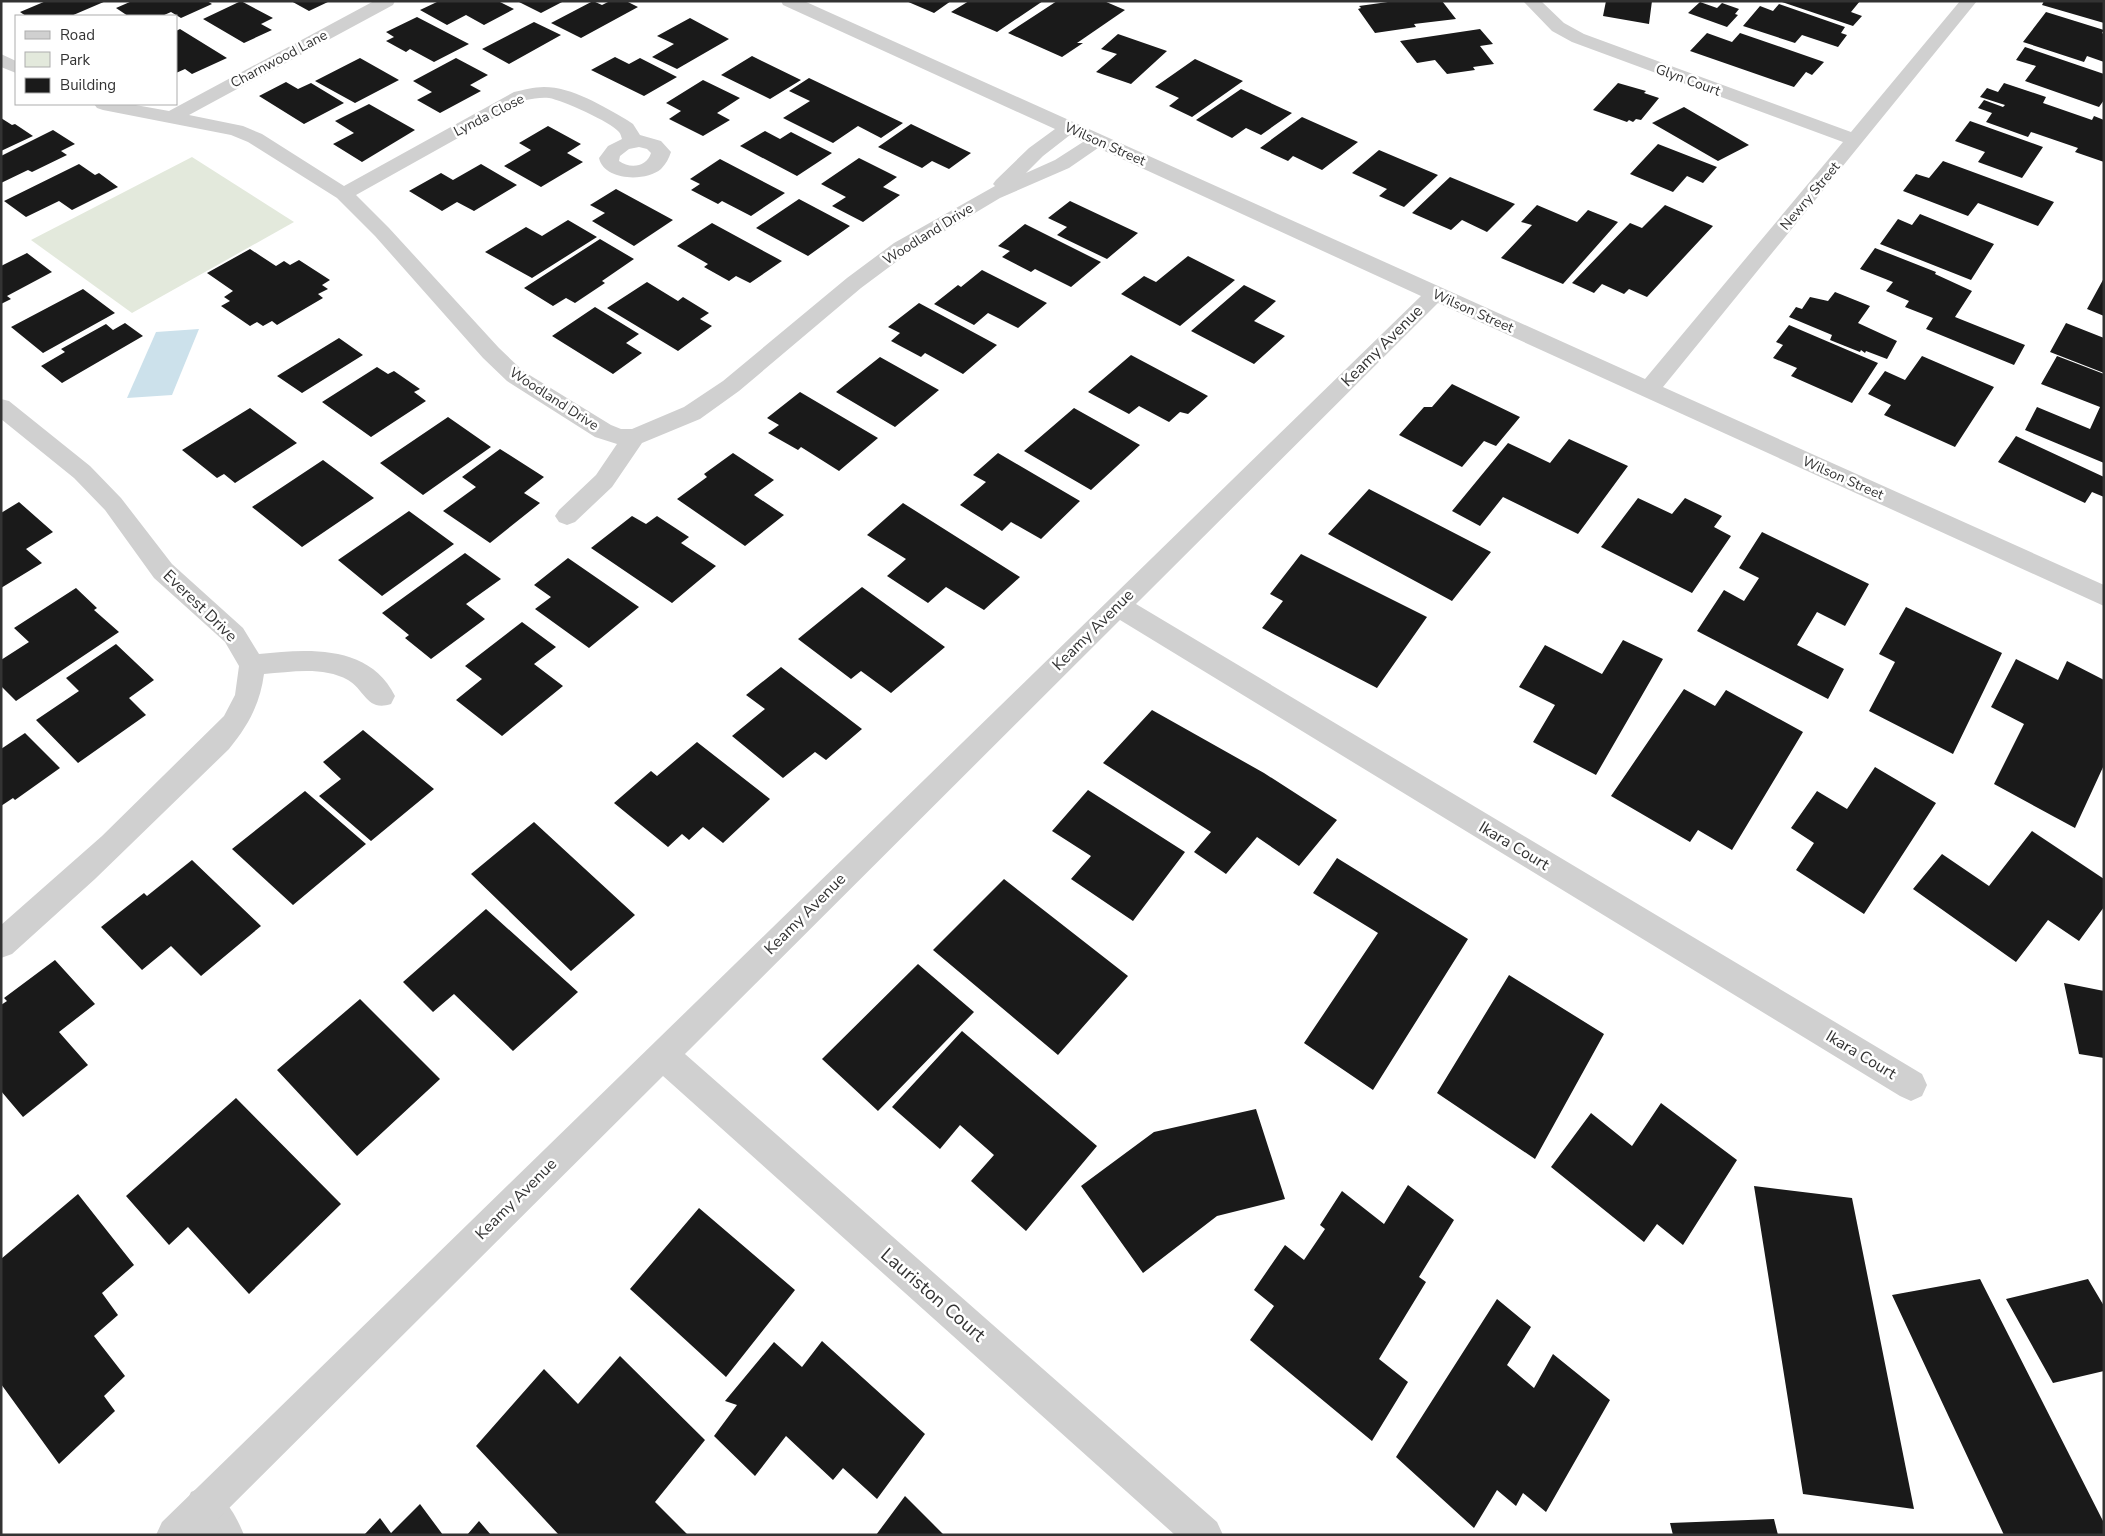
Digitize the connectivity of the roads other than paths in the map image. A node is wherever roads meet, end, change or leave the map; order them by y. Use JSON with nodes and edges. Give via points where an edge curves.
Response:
{"nodes":[{"id":1,"x":387,"y":1,"type":"edge"},
{"id":2,"x":789,"y":1,"type":"edge"},
{"id":3,"x":1531,"y":1,"type":"edge"},
{"id":4,"x":1969,"y":1,"type":"edge"},
{"id":5,"x":1,"y":59,"type":"edge"},
{"id":6,"x":15,"y":67,"type":"edge"},
{"id":7,"x":108,"y":105,"type":"edge"},
{"id":8,"x":171,"y":118,"type":"junction"},
{"id":9,"x":1068,"y":128,"type":"junction"},
{"id":10,"x":1856,"y":140,"type":"junction"},
{"id":11,"x":1097,"y":141,"type":"junction"},
{"id":12,"x":632,"y":142,"type":"dead end"},
{"id":13,"x":344,"y":194,"type":"junction"},
{"id":14,"x":993,"y":194,"type":"junction"},
{"id":15,"x":1435,"y":294,"type":"junction"},
{"id":16,"x":1648,"y":390,"type":"junction"},
{"id":17,"x":3,"y":409,"type":"edge"},
{"id":18,"x":634,"y":437,"type":"junction"},
{"id":19,"x":567,"y":516,"type":"dead end"},
{"id":20,"x":2104,"y":596,"type":"edge"},
{"id":21,"x":1118,"y":606,"type":"junction"},
{"id":22,"x":252,"y":665,"type":"junction"},
{"id":23,"x":382,"y":696,"type":"dead end"},
{"id":24,"x":1,"y":944,"type":"edge"},
{"id":25,"x":663,"y":1054,"type":"junction"},
{"id":26,"x":1911,"y":1085,"type":"dead end"},
{"id":27,"x":215,"y":1520,"type":"edge"},
{"id":28,"x":175,"y":1535,"type":"edge"},
{"id":29,"x":1204,"y":1535,"type":"edge"}],
"edges":[{"from":1,"to":8,"type":"street","name":"Charnwood Lane"},
{"from":2,"to":9,"type":"street","name":"Wilson Street"},
{"from":3,"to":10,"type":"street","name":"Glyn Court","via":[[1558,27],[1578,38]]},
{"from":4,"to":10,"type":"street","name":"Newry Street"},
{"from":5,"to":6,"type":"street"},
{"from":7,"to":8,"type":"street","name":"Woodland Drive"},
{"from":8,"to":13,"type":"street","name":"Woodland Drive","via":[[236,130],[255,138]]},
{"from":9,"to":11,"type":"street","name":"Wilson Street"},
{"from":9,"to":14,"type":"street","name":"Woodland Drive","via":[[1036,152]]},
{"from":10,"to":16,"type":"street","name":"Newry Street"},
{"from":11,"to":14,"type":"street","name":"Woodland Drive","via":[[1045,173]]},
{"from":11,"to":15,"type":"street","name":"Wilson Street"},
{"from":12,"to":13,"type":"street","name":"Lynda Close","via":[[624,127],[575,101],[550,92],[534,93],[520,96]]},
{"from":13,"to":18,"type":"street","name":"Woodland Drive","via":[[515,376],[603,431],[620,437]]},
{"from":14,"to":18,"type":"street","name":"Woodland Drive","via":[[901,248],[731,386],[692,413]]},
{"from":15,"to":16,"type":"street","name":"Wilson Street"},
{"from":15,"to":21,"type":"street","name":"Keamy Avenue"},
{"from":16,"to":20,"type":"street","name":"Wilson Street"},
{"from":17,"to":22,"type":"street","name":"Everest Drive","via":[[94,484],[163,571],[234,634]]},
{"from":18,"to":19,"type":"street","via":[[604,481]]},
{"from":21,"to":25,"type":"street","name":"Keamy Avenue"},
{"from":21,"to":26,"type":"street","name":"Ikara Court"},
{"from":22,"to":23,"type":"street","via":[[337,662],[358,673]]},
{"from":22,"to":24,"type":"street","via":[[248,695],[234,724],[219,741],[121,837]]},
{"from":25,"to":27,"type":"street","name":"Keamy Avenue"},
{"from":25,"to":29,"type":"street","name":"Lauriston Court"},
{"from":27,"to":28,"type":"street","name":"Keamy Avenue"}]}
